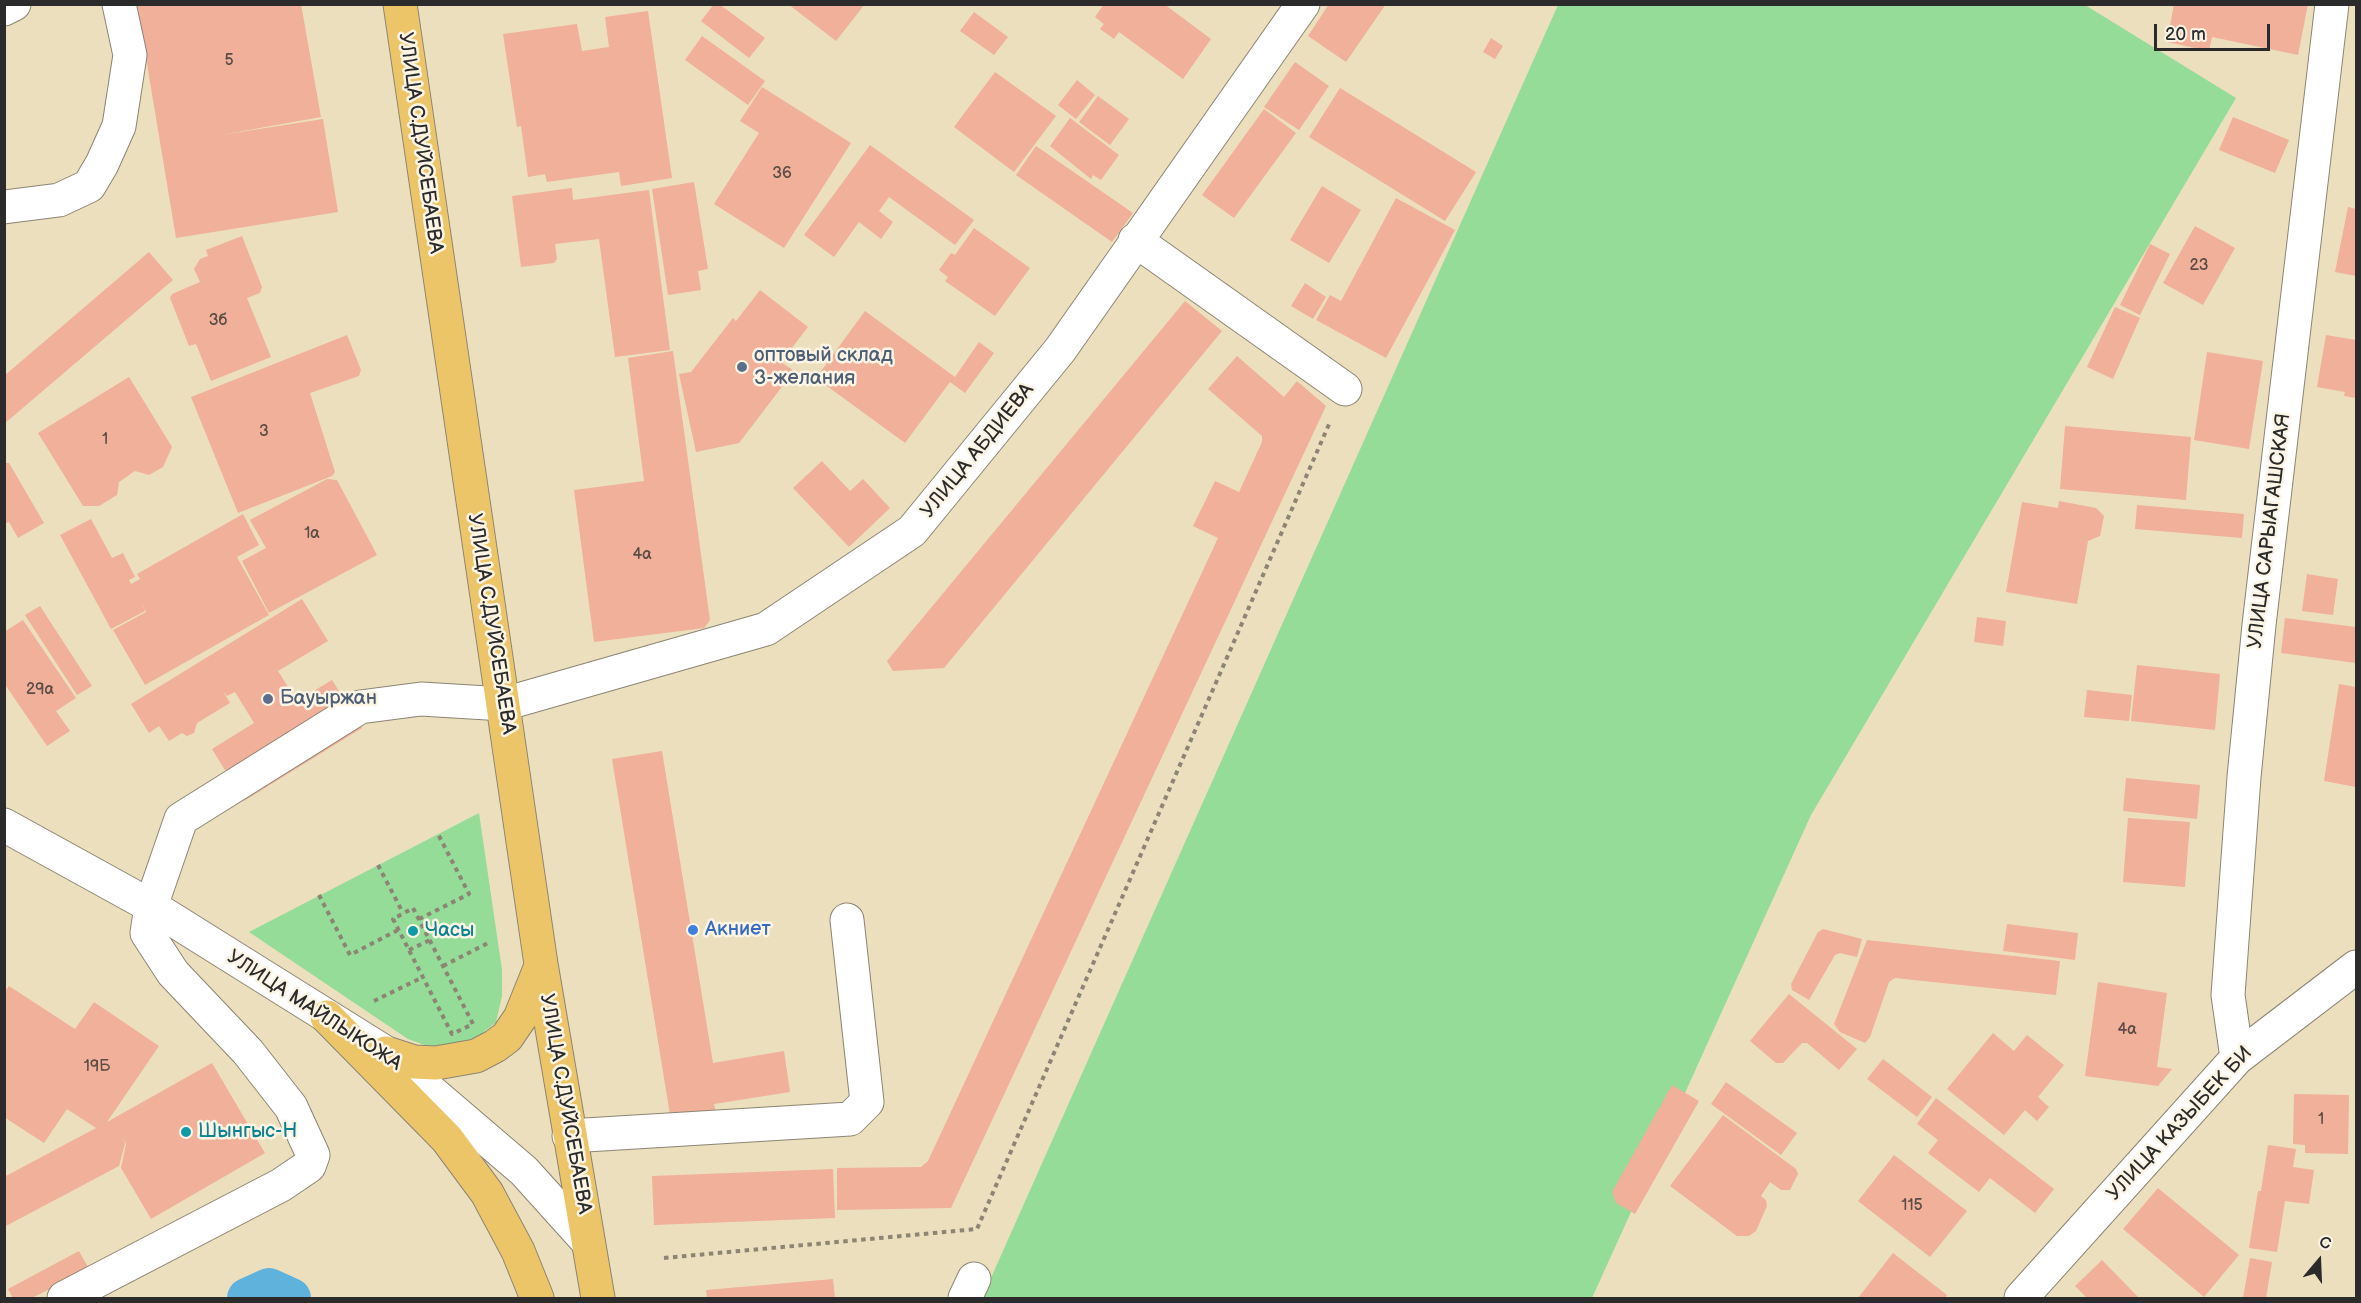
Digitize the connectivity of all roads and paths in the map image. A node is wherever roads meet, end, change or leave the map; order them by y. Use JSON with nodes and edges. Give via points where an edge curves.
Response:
{"nodes":[{"id":1,"x":119,"y":4,"type":"edge"},
{"id":2,"x":400,"y":4,"type":"edge"},
{"id":3,"x":1303,"y":4,"type":"edge"},
{"id":4,"x":2332,"y":4,"type":"edge"},
{"id":5,"x":4,"y":207,"type":"edge"},
{"id":6,"x":1135,"y":240,"type":"junction"},
{"id":7,"x":1345,"y":389,"type":"joint"},
{"id":8,"x":504,"y":704,"type":"junction"},
{"id":9,"x":7,"y":833,"type":"edge"},
{"id":10,"x":438,"y":834,"type":"dead end"},
{"id":11,"x":378,"y":865,"type":"dead end"},
{"id":12,"x":319,"y":896,"type":"dead end"},
{"id":13,"x":151,"y":906,"type":"junction"},
{"id":14,"x":403,"y":913,"type":"junction"},
{"id":15,"x":419,"y":919,"type":"junction"},
{"id":16,"x":847,"y":920,"type":"dead end"},
{"id":17,"x":398,"y":930,"type":"junction"},
{"id":18,"x":430,"y":940,"type":"junction"},
{"id":19,"x":488,"y":944,"type":"dead end"},
{"id":20,"x":409,"y":950,"type":"junction"},
{"id":21,"x":541,"y":964,"type":"junction"},
{"id":22,"x":443,"y":966,"type":"junction"},
{"id":23,"x":2356,"y":968,"type":"edge"},
{"id":24,"x":423,"y":976,"type":"junction"},
{"id":25,"x":373,"y":1002,"type":"dead end"},
{"id":26,"x":327,"y":1017,"type":"junction"},
{"id":27,"x":386,"y":1053,"type":"junction"},
{"id":28,"x":2237,"y":1058,"type":"junction"},
{"id":29,"x":569,"y":1136,"type":"junction"},
{"id":30,"x":588,"y":1242,"type":"junction"},
{"id":31,"x":664,"y":1258,"type":"dead end"},
{"id":32,"x":64,"y":1299,"type":"edge"},
{"id":33,"x":537,"y":1299,"type":"edge"},
{"id":34,"x":598,"y":1299,"type":"edge"},
{"id":35,"x":2021,"y":1299,"type":"edge"}],
"edges":[{"from":1,"to":5,"type":"street","via":[[130,55],[119,126],[102,164],[89,186],[59,200]]},
{"from":2,"to":8,"type":"main road","name":"УЛИЦА С.ДУЙСЕБАЕВА"},
{"from":3,"to":6,"type":"street","name":"УЛИЦА АБДИЕВА"},
{"from":4,"to":28,"type":"street","name":"УЛИЦА САРЫАГАШСКАЯ","via":[[2244,777],[2228,995]]},
{"from":6,"to":7,"type":"street"},
{"from":6,"to":8,"type":"street","name":"УЛИЦА АБДИЕВА","via":[[1060,350],[912,531],[766,629]]},
{"from":7,"to":31,"type":"path","via":[[977,1229]]},
{"from":8,"to":13,"type":"street","name":"УЛИЦА АБДИЕВА","via":[[421,699],[360,707],[181,819]]},
{"from":8,"to":21,"type":"main road","name":"УЛИЦА С.ДУЙСЕБАЕВА"},
{"from":9,"to":13,"type":"street","name":"УЛИЦА МАЙЛЫКОЖА"},
{"from":10,"to":15,"type":"path","via":[[469,894]]},
{"from":11,"to":14,"type":"path"},
{"from":12,"to":17,"type":"path","via":[[350,955]]},
{"from":13,"to":26,"type":"street","name":"УЛИЦА МАЙЛЫКОЖА"},
{"from":13,"to":32,"type":"street","name":"УЛИЦА АБДИЕВА","via":[[147,933],[173,973],[248,1052],[291,1107],[313,1155],[309,1166],[282,1185]]},
{"from":14,"to":15,"type":"path","via":[[413,908]]},
{"from":14,"to":17,"type":"path","via":[[393,919]]},
{"from":15,"to":18,"type":"path"},
{"from":16,"to":29,"type":"street","via":[[867,1102],[850,1119]]},
{"from":17,"to":20,"type":"path"},
{"from":18,"to":20,"type":"path"},
{"from":18,"to":22,"type":"path"},
{"from":19,"to":22,"type":"path"},
{"from":20,"to":24,"type":"path"},
{"from":21,"to":27,"type":"main road","via":[[520,1018],[495,1046],[476,1056],[436,1063],[414,1062]]},
{"from":21,"to":29,"type":"main road","name":"УЛИЦА С.ДУЙСЕБАЕВА"},
{"from":22,"to":24,"type":"path","via":[[473,1024],[452,1034]]},
{"from":23,"to":28,"type":"street","name":"УЛИЦА КАЗЫБЕК БИ"},
{"from":24,"to":25,"type":"path"},
{"from":26,"to":27,"type":"street","name":"УЛИЦА МАЙЛЫКОЖА"},
{"from":26,"to":33,"type":"main road","via":[[447,1139],[487,1193],[518,1251]]},
{"from":27,"to":30,"type":"street","name":"УЛИЦА МАЙЛЫКОЖА","via":[[524,1171]]},
{"from":28,"to":35,"type":"street","name":"УЛИЦА КАЗЫБЕК БИ"},
{"from":29,"to":30,"type":"main road","name":"УЛИЦА С.ДУЙСЕБАЕВА"},
{"from":30,"to":34,"type":"main road","name":"УЛИЦА С.ДУЙСЕБАЕВА"}]}
